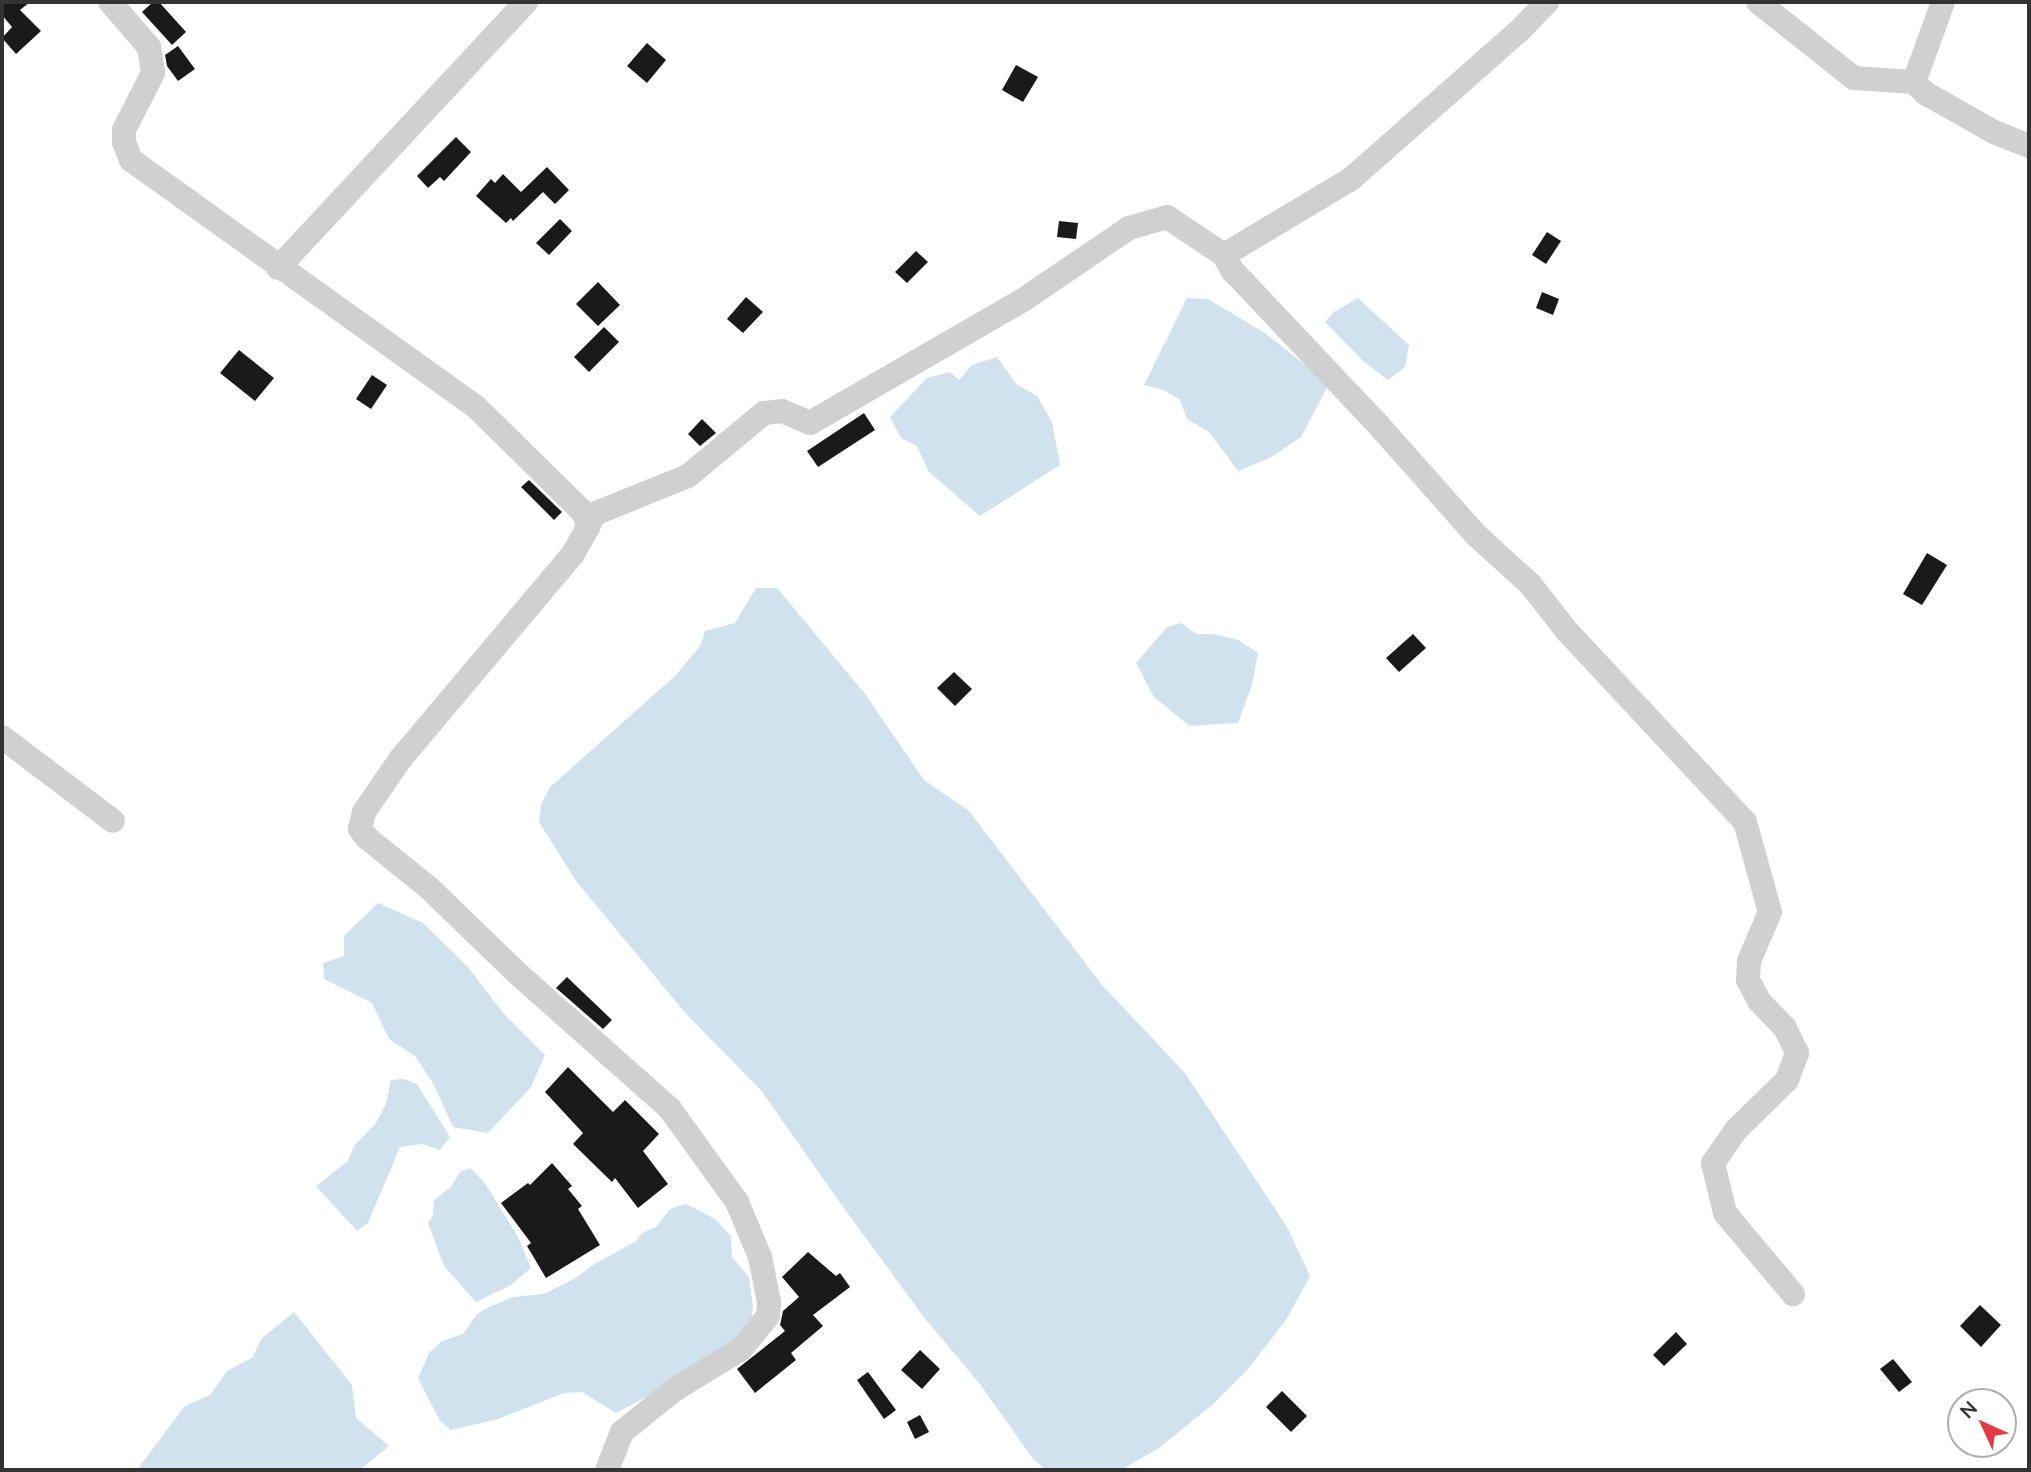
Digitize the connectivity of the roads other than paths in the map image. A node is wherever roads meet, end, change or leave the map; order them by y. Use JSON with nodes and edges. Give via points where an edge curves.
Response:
{"nodes":[{"id":1,"x":110,"y":2,"type":"edge"},
{"id":2,"x":526,"y":2,"type":"edge"},
{"id":3,"x":1547,"y":2,"type":"edge"},
{"id":4,"x":1758,"y":2,"type":"edge"},
{"id":5,"x":1943,"y":2,"type":"edge"},
{"id":6,"x":1914,"y":82,"type":"junction"},
{"id":7,"x":2029,"y":146,"type":"edge"},
{"id":8,"x":1224,"y":255,"type":"junction"},
{"id":9,"x":278,"y":268,"type":"junction"},
{"id":10,"x":588,"y":527,"type":"junction"},
{"id":11,"x":2,"y":737,"type":"edge"},
{"id":12,"x":114,"y":821,"type":"dead end"},
{"id":13,"x":1793,"y":1294,"type":"dead end"},
{"id":14,"x":607,"y":1470,"type":"edge"}],
"edges":[{"from":1,"to":9,"type":"street","via":[[149,47],[153,74],[124,130],[131,160]]},
{"from":2,"to":9,"type":"street"},
{"from":3,"to":8,"type":"street","via":[[1351,179]]},
{"from":4,"to":6,"type":"street","via":[[1854,78]]},
{"from":5,"to":6,"type":"street"},
{"from":6,"to":7,"type":"street","via":[[1994,132]]},
{"from":8,"to":10,"type":"street","via":[[1167,217],[1129,228],[1023,300],[810,423],[782,411],[764,414],[688,476],[594,514]]},
{"from":8,"to":13,"type":"street","via":[[1232,270],[1476,535],[1530,584],[1566,631],[1745,822],[1770,912],[1749,961],[1748,980],[1759,1001],[1786,1028],[1797,1053],[1787,1080],[1736,1130],[1713,1163],[1725,1213]]},
{"from":9,"to":10,"type":"street","via":[[476,407],[583,513]]},
{"from":10,"to":14,"type":"street","via":[[573,554],[401,758],[364,812],[360,829],[670,1110],[737,1202],[760,1257],[768,1316],[741,1349],[674,1390],[622,1432]]},
{"from":11,"to":12,"type":"street"}]}
